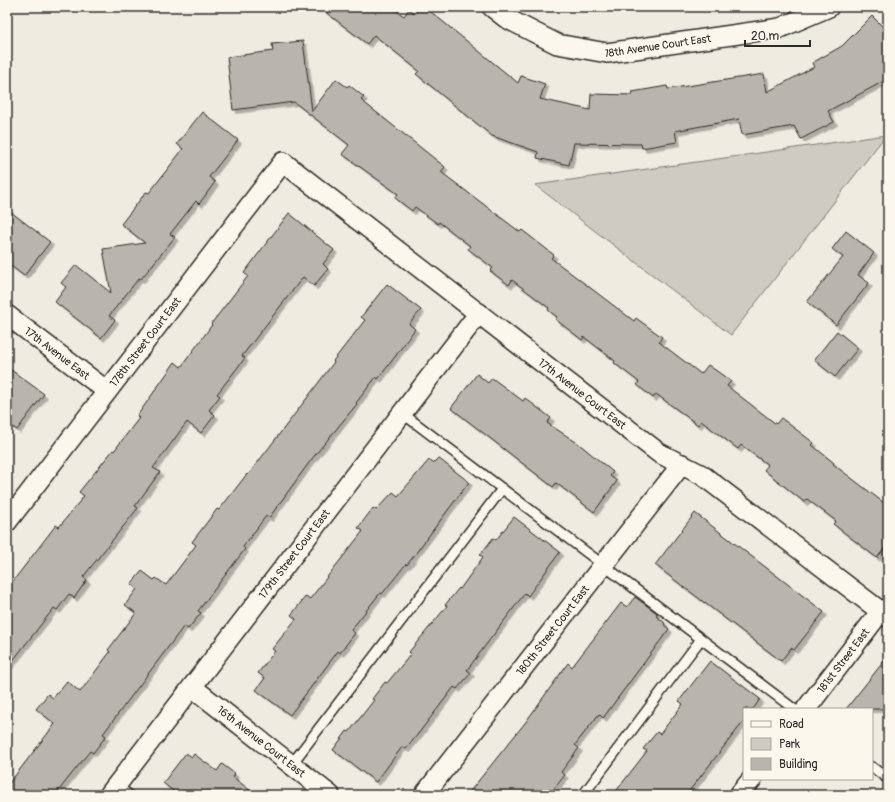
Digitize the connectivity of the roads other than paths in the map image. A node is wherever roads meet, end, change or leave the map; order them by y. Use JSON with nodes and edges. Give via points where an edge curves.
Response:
{"nodes":[{"id":1,"x":492,"y":7,"type":"edge"},
{"id":2,"x":829,"y":7,"type":"edge"},
{"id":3,"x":283,"y":162,"type":"joint"},
{"id":4,"x":479,"y":313,"type":"junction"},
{"id":5,"x":7,"y":315,"type":"edge"},
{"id":6,"x":107,"y":391,"type":"junction"},
{"id":7,"x":402,"y":413,"type":"junction"},
{"id":8,"x":682,"y":464,"type":"junction"},
{"id":9,"x":502,"y":489,"type":"junction"},
{"id":10,"x":7,"y":522,"type":"edge"},
{"id":11,"x":603,"y":565,"type":"junction"},
{"id":12,"x":884,"y":614,"type":"edge"},
{"id":13,"x":701,"y":639,"type":"junction"},
{"id":14,"x":192,"y":687,"type":"junction"},
{"id":15,"x":793,"y":708,"type":"edge"},
{"id":16,"x":807,"y":708,"type":"edge"},
{"id":17,"x":291,"y":765,"type":"junction"},
{"id":18,"x":873,"y":768,"type":"edge"},
{"id":19,"x":751,"y":780,"type":"edge"},
{"id":20,"x":888,"y":780,"type":"edge"},
{"id":21,"x":118,"y":792,"type":"edge"},
{"id":22,"x":330,"y":795,"type":"edge"},
{"id":23,"x":424,"y":795,"type":"edge"},
{"id":24,"x":582,"y":795,"type":"edge"},
{"id":25,"x":739,"y":795,"type":"edge"}],
"edges":[{"from":1,"to":2,"type":"street","name":"18th Avenue Court East","via":[[506,18],[557,44],[606,54],[780,28]]},
{"from":3,"to":4,"type":"street","name":"17th Avenue Court East"},
{"from":3,"to":6,"type":"street","name":"178th Street Court East"},
{"from":4,"to":7,"type":"street","name":"179th Street Court East"},
{"from":4,"to":8,"type":"street","name":"17th Avenue Court East","via":[[659,452]]},
{"from":5,"to":6,"type":"street","name":"17th Avenue East"},
{"from":6,"to":10,"type":"street","name":"178th Street Court East"},
{"from":7,"to":9,"type":"lane"},
{"from":7,"to":14,"type":"street","name":"179th Street Court East"},
{"from":8,"to":11,"type":"street","name":"180th Street Court East"},
{"from":8,"to":12,"type":"street","name":"17th Avenue Court East","via":[[702,475]]},
{"from":9,"to":11,"type":"lane"},
{"from":9,"to":17,"type":"lane"},
{"from":11,"to":13,"type":"lane"},
{"from":11,"to":23,"type":"street","name":"180th Street Court East"},
{"from":12,"to":16,"type":"street","name":"181st Street East"},
{"from":13,"to":15,"type":"lane"},
{"from":13,"to":24,"type":"lane"},
{"from":14,"to":17,"type":"street","name":"16th Avenue Court East"},
{"from":14,"to":21,"type":"street","name":"179th Street Court East"},
{"from":17,"to":22,"type":"street","name":"16th Avenue Court East"},
{"from":18,"to":20,"type":"lane"},
{"from":19,"to":25,"type":"street"}]}
